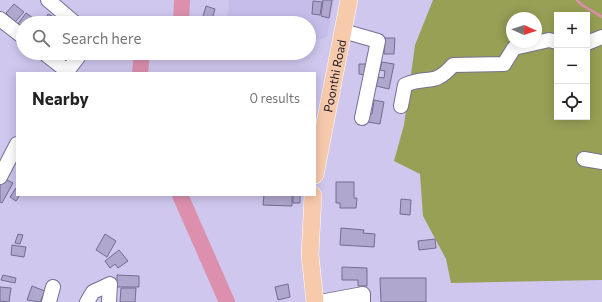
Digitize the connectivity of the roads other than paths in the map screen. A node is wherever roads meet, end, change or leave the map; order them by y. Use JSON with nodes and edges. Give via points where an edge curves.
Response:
{"nodes":[{"id":1,"x":48,"y":0,"type":"edge"},
{"id":2,"x":350,"y":0,"type":"edge"},
{"id":3,"x":67,"y":16,"type":"edge"},
{"id":4,"x":0,"y":19,"type":"edge"},
{"id":5,"x":16,"y":32,"type":"edge"},
{"id":6,"x":344,"y":32,"type":"junction"},
{"id":7,"x":602,"y":37,"type":"edge"},
{"id":8,"x":554,"y":41,"type":"edge"},
{"id":9,"x":590,"y":42,"type":"edge"},
{"id":10,"x":52,"y":60,"type":"edge"},
{"id":11,"x":75,"y":60,"type":"edge"},
{"id":12,"x":66,"y":72,"type":"edge"},
{"id":13,"x":401,"y":106,"type":"dead end"},
{"id":14,"x":362,"y":118,"type":"dead end"},
{"id":15,"x":16,"y":146,"type":"edge"},
{"id":16,"x":584,"y":159,"type":"dead end"},
{"id":17,"x":602,"y":162,"type":"edge"},
{"id":18,"x":316,"y":170,"type":"edge"},
{"id":19,"x":0,"y":177,"type":"edge"},
{"id":20,"x":313,"y":196,"type":"edge"},
{"id":21,"x":54,"y":287,"type":"dead end"},
{"id":22,"x":49,"y":302,"type":"edge"},
{"id":23,"x":87,"y":302,"type":"edge"},
{"id":24,"x":109,"y":302,"type":"edge"},
{"id":25,"x":315,"y":302,"type":"edge"},
{"id":26,"x":320,"y":302,"type":"edge"},
{"id":27,"x":363,"y":302,"type":"edge"}],
"edges":[{"from":1,"to":3,"type":"street"},
{"from":2,"to":6,"type":"main road","name":"Poonthi Road"},
{"from":4,"to":5,"type":"street"},
{"from":6,"to":14,"type":"street","via":[[378,41]]},
{"from":6,"to":18,"type":"main road","name":"Poonthi Road"},
{"from":7,"to":9,"type":"street"},
{"from":8,"to":13,"type":"street","via":[[548,40],[514,48],[504,64],[453,65],[443,76],[429,81],[417,80],[405,85]]},
{"from":10,"to":12,"type":"street"},
{"from":11,"to":12,"type":"street"},
{"from":15,"to":19,"type":"street"},
{"from":16,"to":17,"type":"street"},
{"from":20,"to":25,"type":"main road","via":[[310,255]]},
{"from":21,"to":22,"type":"street"},
{"from":23,"to":24,"type":"street","via":[[93,292],[110,284]]},
{"from":26,"to":27,"type":"street","via":[[363,294]]}]}
